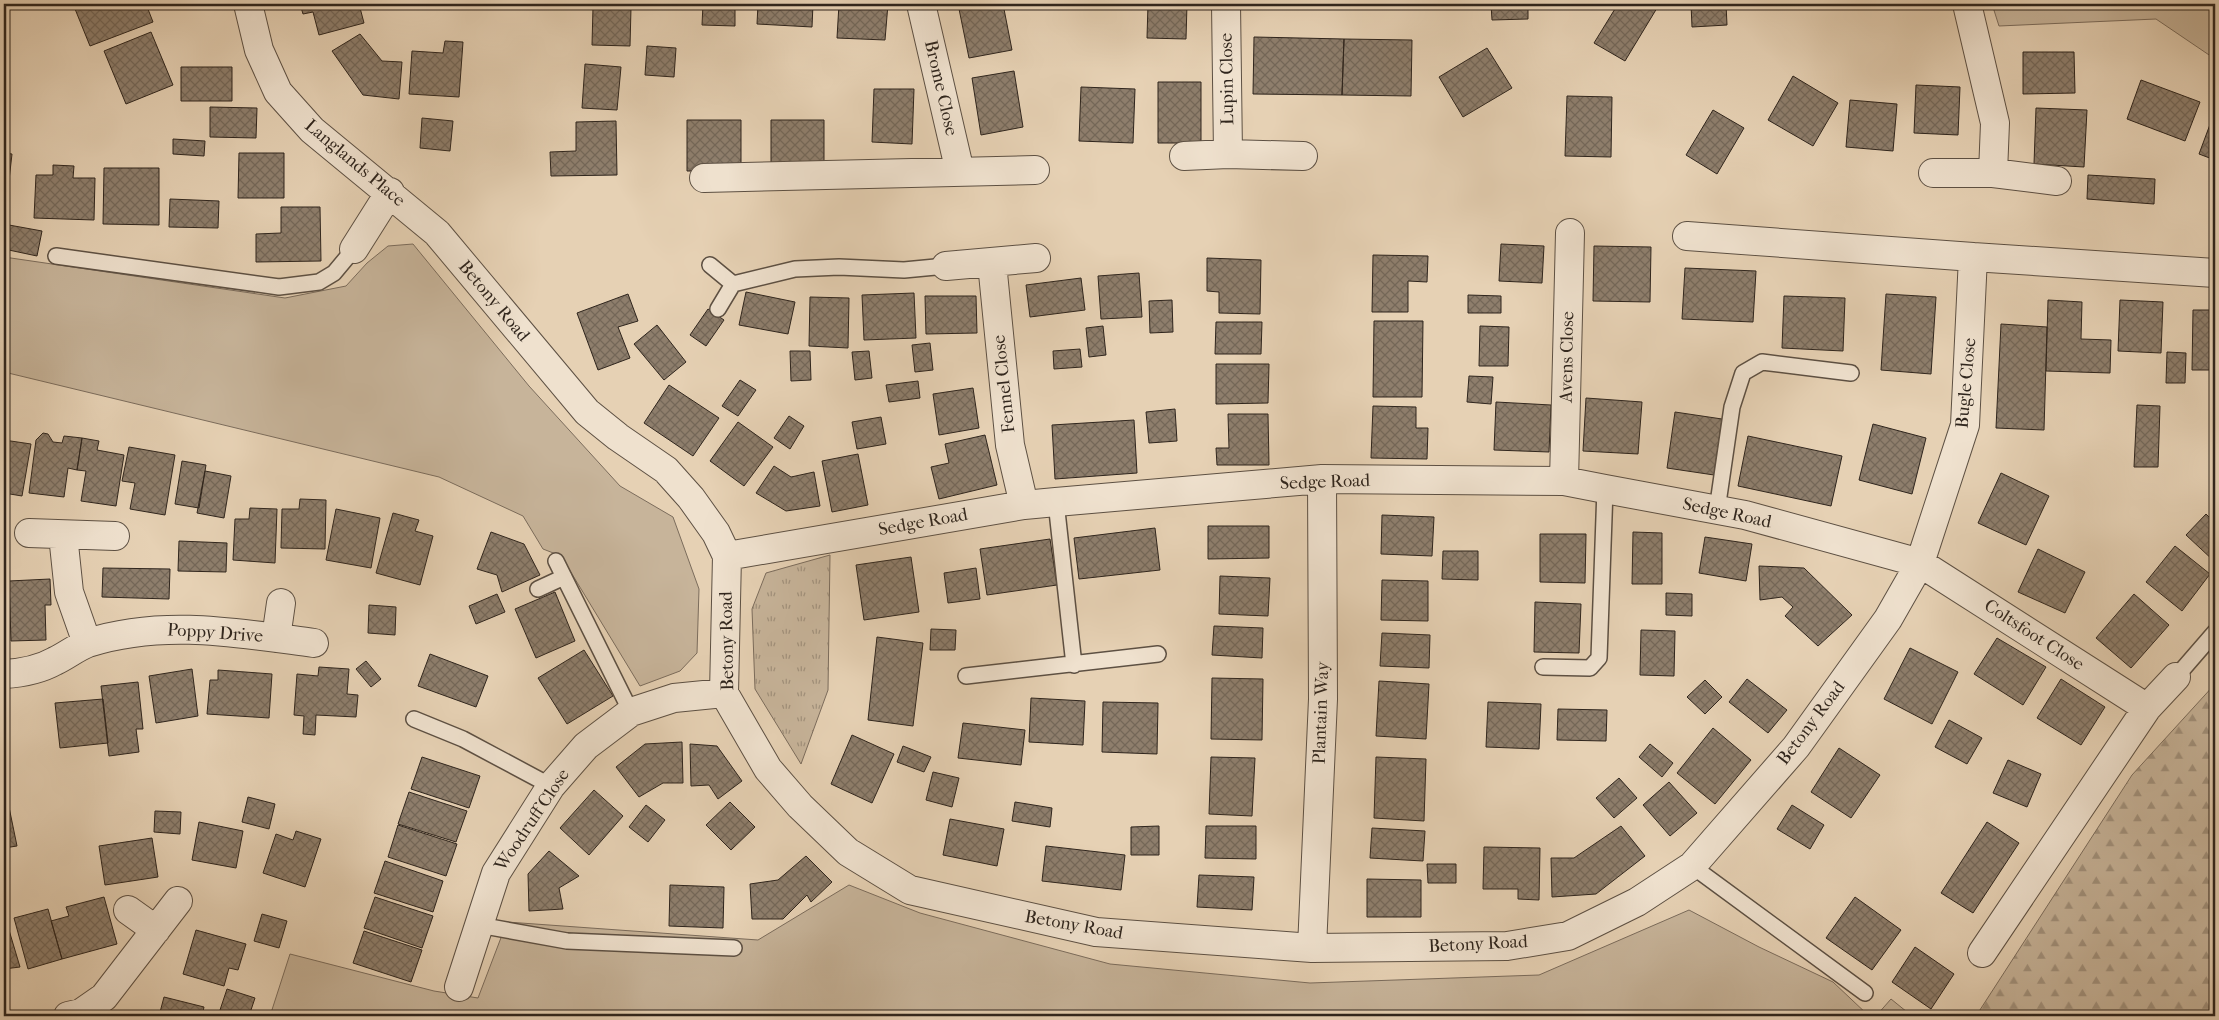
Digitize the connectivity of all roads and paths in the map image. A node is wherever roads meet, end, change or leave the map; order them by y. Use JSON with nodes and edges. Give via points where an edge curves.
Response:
{"nodes":[{"id":1,"x":248,"y":4,"type":"edge"},
{"id":2,"x":921,"y":4,"type":"edge"},
{"id":3,"x":1226,"y":4,"type":"edge"},
{"id":4,"x":1967,"y":4,"type":"edge"},
{"id":5,"x":1228,"y":154,"type":"junction"},
{"id":6,"x":1184,"y":156,"type":"dead end"},
{"id":7,"x":1303,"y":156,"type":"dead end"},
{"id":8,"x":1035,"y":170,"type":"dead end"},
{"id":9,"x":960,"y":172,"type":"junction"},
{"id":10,"x":1932,"y":172,"type":"dead end"},
{"id":11,"x":1993,"y":173,"type":"junction"},
{"id":12,"x":704,"y":178,"type":"dead end"},
{"id":13,"x":2057,"y":181,"type":"dead end"},
{"id":14,"x":390,"y":192,"type":"junction"},
{"id":15,"x":437,"y":232,"type":"joint"},
{"id":16,"x":1570,"y":233,"type":"dead end"},
{"id":17,"x":1688,"y":236,"type":"dead end"},
{"id":18,"x":354,"y":249,"type":"joint"},
{"id":19,"x":56,"y":256,"type":"dead end"},
{"id":20,"x":1974,"y":257,"type":"junction"},
{"id":21,"x":1036,"y":258,"type":"dead end"},
{"id":22,"x":992,"y":263,"type":"junction"},
{"id":23,"x":710,"y":265,"type":"dead end"},
{"id":24,"x":946,"y":266,"type":"joint"},
{"id":25,"x":2215,"y":273,"type":"edge"},
{"id":26,"x":733,"y":284,"type":"junction"},
{"id":27,"x":718,"y":310,"type":"dead end"},
{"id":28,"x":1851,"y":373,"type":"dead end"},
{"id":29,"x":1322,"y":479,"type":"junction"},
{"id":30,"x":1564,"y":481,"type":"junction"},
{"id":31,"x":1605,"y":488,"type":"junction"},
{"id":32,"x":1056,"y":502,"type":"junction"},
{"id":33,"x":1024,"y":505,"type":"junction"},
{"id":34,"x":1717,"y":510,"type":"junction"},
{"id":35,"x":28,"y":533,"type":"dead end"},
{"id":36,"x":63,"y":535,"type":"junction"},
{"id":37,"x":115,"y":536,"type":"dead end"},
{"id":38,"x":727,"y":556,"type":"junction"},
{"id":39,"x":556,"y":561,"type":"dead end"},
{"id":40,"x":1920,"y":563,"type":"junction"},
{"id":41,"x":564,"y":577,"type":"junction"},
{"id":42,"x":538,"y":589,"type":"dead end"},
{"id":43,"x":281,"y":603,"type":"dead end"},
{"id":44,"x":2215,"y":632,"type":"edge"},
{"id":45,"x":276,"y":638,"type":"junction"},
{"id":46,"x":314,"y":642,"type":"dead end"},
{"id":47,"x":87,"y":643,"type":"junction"},
{"id":48,"x":1158,"y":654,"type":"dead end"},
{"id":49,"x":1074,"y":665,"type":"junction"},
{"id":50,"x":1543,"y":667,"type":"dead end"},
{"id":51,"x":4,"y":674,"type":"edge"},
{"id":52,"x":966,"y":676,"type":"dead end"},
{"id":53,"x":2176,"y":677,"type":"joint"},
{"id":54,"x":724,"y":693,"type":"junction"},
{"id":55,"x":2147,"y":708,"type":"junction"},
{"id":56,"x":631,"y":712,"type":"junction"},
{"id":57,"x":414,"y":720,"type":"dead end"},
{"id":58,"x":551,"y":786,"type":"junction"},
{"id":59,"x":1692,"y":866,"type":"junction"},
{"id":60,"x":178,"y":901,"type":"dead end"},
{"id":61,"x":128,"y":910,"type":"dead end"},
{"id":62,"x":479,"y":925,"type":"junction"},
{"id":63,"x":156,"y":930,"type":"junction"},
{"id":64,"x":734,"y":948,"type":"dead end"},
{"id":65,"x":1312,"y":948,"type":"junction"},
{"id":66,"x":1982,"y":953,"type":"dead end"},
{"id":67,"x":459,"y":987,"type":"dead end"},
{"id":68,"x":1865,"y":993,"type":"dead end"},
{"id":69,"x":68,"y":1016,"type":"edge"}],
"edges":[{"from":1,"to":14,"type":"street","name":"Langlands Place","via":[[259,50],[278,92],[312,130]]},
{"from":2,"to":9,"type":"street","name":"Brome Close"},
{"from":3,"to":5,"type":"street","name":"Lupin Close"},
{"from":4,"to":11,"type":"street","via":[[1995,123]]},
{"from":5,"to":6,"type":"street"},
{"from":5,"to":7,"type":"street"},
{"from":8,"to":9,"type":"street"},
{"from":9,"to":12,"type":"street"},
{"from":10,"to":11,"type":"street"},
{"from":11,"to":13,"type":"street"},
{"from":14,"to":15,"type":"street","name":"Langlands Place"},
{"from":14,"to":18,"type":"street"},
{"from":15,"to":38,"type":"street","name":"Betony Road","via":[[587,412],[666,470],[716,533]]},
{"from":16,"to":30,"type":"street","name":"Avens Close"},
{"from":17,"to":20,"type":"street"},
{"from":18,"to":19,"type":"lane","via":[[334,273],[319,282],[279,287]]},
{"from":20,"to":25,"type":"street"},
{"from":20,"to":40,"type":"street","name":"Bugle Close","via":[[1966,425]]},
{"from":21,"to":22,"type":"street"},
{"from":22,"to":24,"type":"street"},
{"from":22,"to":33,"type":"street","name":"Fennel Close","via":[[1010,445]]},
{"from":23,"to":26,"type":"lane"},
{"from":24,"to":26,"type":"lane","via":[[904,270],[795,269]]},
{"from":26,"to":27,"type":"lane"},
{"from":28,"to":34,"type":"lane","via":[[1762,362],[1743,373],[1732,407]]},
{"from":29,"to":30,"type":"street","name":"Sedge Road"},
{"from":29,"to":32,"type":"street","name":"Sedge Road"},
{"from":29,"to":65,"type":"street","name":"Plantain Way","via":[[1323,699]]},
{"from":30,"to":31,"type":"street","name":"Sedge Road"},
{"from":31,"to":34,"type":"street","name":"Sedge Road"},
{"from":31,"to":50,"type":"lane","via":[[1600,658],[1590,668]]},
{"from":32,"to":33,"type":"street","name":"Sedge Road"},
{"from":32,"to":49,"type":"lane"},
{"from":33,"to":38,"type":"street","name":"Sedge Road"},
{"from":34,"to":40,"type":"street","name":"Sedge Road"},
{"from":35,"to":36,"type":"street"},
{"from":36,"to":37,"type":"street"},
{"from":36,"to":47,"type":"street","via":[[68,592]]},
{"from":38,"to":54,"type":"street","name":"Betony Road"},
{"from":39,"to":41,"type":"lane"},
{"from":40,"to":55,"type":"street","name":"Coltsfoot Close"},
{"from":40,"to":59,"type":"street","name":"Betony Road","via":[[1888,619],[1796,747]]},
{"from":41,"to":42,"type":"lane"},
{"from":41,"to":56,"type":"lane"},
{"from":43,"to":45,"type":"street"},
{"from":44,"to":53,"type":"lane"},
{"from":45,"to":46,"type":"street","name":"Poppy Drive"},
{"from":45,"to":47,"type":"street","name":"Poppy Drive","via":[[202,629],[146,630]]},
{"from":47,"to":51,"type":"street","name":"Poppy Drive","via":[[53,662],[26,672]]},
{"from":48,"to":49,"type":"lane"},
{"from":49,"to":52,"type":"lane"},
{"from":53,"to":55,"type":"street"},
{"from":54,"to":56,"type":"street","name":"Woodruff Close","via":[[674,698]]},
{"from":54,"to":65,"type":"street","name":"Betony Road","via":[[768,769],[800,806],[848,852],[910,890],[1096,932]]},
{"from":55,"to":66,"type":"street"},
{"from":56,"to":58,"type":"street","name":"Woodruff Close","via":[[586,746]]},
{"from":57,"to":58,"type":"lane","via":[[463,738]]},
{"from":58,"to":62,"type":"street","name":"Woodruff Close","via":[[496,873]]},
{"from":59,"to":65,"type":"street","name":"Betony Road","via":[[1637,902],[1568,936],[1507,946]]},
{"from":59,"to":68,"type":"lane"},
{"from":60,"to":63,"type":"street"},
{"from":61,"to":63,"type":"street"},
{"from":62,"to":64,"type":"lane","via":[[568,941]]},
{"from":62,"to":67,"type":"street","name":"Woodruff Close"},
{"from":63,"to":69,"type":"street","via":[[104,997],[81,1013]]}]}
